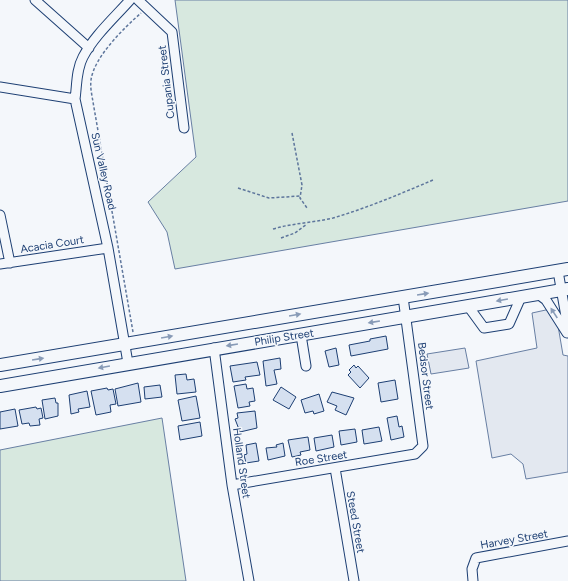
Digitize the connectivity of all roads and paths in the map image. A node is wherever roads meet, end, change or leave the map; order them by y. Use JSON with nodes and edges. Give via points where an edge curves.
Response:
{"nodes":[{"id":1,"x":35,"y":0,"type":"edge"},
{"id":2,"x":130,"y":0,"type":"edge"},
{"id":3,"x":138,"y":0,"type":"edge"},
{"id":4,"x":147,"y":8,"type":"junction"},
{"id":5,"x":89,"y":48,"type":"junction"},
{"id":6,"x":0,"y":86,"type":"edge"},
{"id":7,"x":76,"y":99,"type":"junction"},
{"id":8,"x":184,"y":128,"type":"dead end"},
{"id":9,"x":292,"y":133,"type":"dead end"},
{"id":10,"x":433,"y":180,"type":"dead end"},
{"id":11,"x":238,"y":188,"type":"dead end"},
{"id":12,"x":300,"y":196,"type":"junction"},
{"id":13,"x":307,"y":208,"type":"dead end"},
{"id":14,"x":0,"y":215,"type":"edge"},
{"id":15,"x":308,"y":223,"type":"junction"},
{"id":16,"x":273,"y":229,"type":"dead end"},
{"id":17,"x":281,"y":238,"type":"dead end"},
{"id":18,"x":108,"y":248,"type":"junction"},
{"id":19,"x":10,"y":262,"type":"junction"},
{"id":20,"x":0,"y":264,"type":"edge"},
{"id":21,"x":563,"y":270,"type":"edge"},
{"id":22,"x":565,"y":289,"type":"edge"},
{"id":23,"x":538,"y":294,"type":"junction"},
{"id":24,"x":403,"y":297,"type":"junction"},
{"id":25,"x":521,"y":297,"type":"junction"},
{"id":26,"x":468,"y":306,"type":"junction"},
{"id":27,"x":407,"y":317,"type":"junction"},
{"id":28,"x":568,"y":328,"type":"edge"},
{"id":29,"x":132,"y":331,"type":"dead end"},
{"id":30,"x":568,"y":334,"type":"edge"},
{"id":31,"x":301,"y":335,"type":"junction"},
{"id":32,"x":124,"y":344,"type":"junction"},
{"id":33,"x":214,"y":348,"type":"junction"},
{"id":34,"x":128,"y":363,"type":"junction"},
{"id":35,"x":0,"y":365,"type":"edge"},
{"id":36,"x":306,"y":366,"type":"dead end"},
{"id":37,"x":0,"y":386,"type":"edge"},
{"id":38,"x":415,"y":454,"type":"joint"},
{"id":39,"x":335,"y":468,"type":"junction"},
{"id":40,"x":232,"y":485,"type":"junction"},
{"id":41,"x":568,"y":541,"type":"edge"},
{"id":42,"x":249,"y":581,"type":"edge"},
{"id":43,"x":354,"y":581,"type":"edge"},
{"id":44,"x":474,"y":581,"type":"edge"}],
"edges":[{"from":1,"to":5,"type":"street"},
{"from":2,"to":5,"type":"street","name":"Sun Valley Road"},
{"from":3,"to":4,"type":"street","name":"Cupania Street"},
{"from":4,"to":8,"type":"street","name":"Cupania Street","via":[[172,32]]},
{"from":4,"to":29,"type":"path","via":[[114,39],[95,68],[91,79],[92,102]]},
{"from":5,"to":7,"type":"street","name":"Sun Valley Road","via":[[82,58],[77,76]]},
{"from":6,"to":7,"type":"street"},
{"from":7,"to":18,"type":"street","name":"Sun Valley Road"},
{"from":9,"to":12,"type":"path","via":[[302,185]]},
{"from":10,"to":15,"type":"path","via":[[360,209]]},
{"from":11,"to":12,"type":"path","via":[[269,198]]},
{"from":12,"to":13,"type":"path","via":[[302,204]]},
{"from":14,"to":19,"type":"street"},
{"from":15,"to":16,"type":"path","via":[[296,222]]},
{"from":15,"to":17,"type":"path","via":[[295,233]]},
{"from":18,"to":19,"type":"street","name":"Acacia Court"},
{"from":18,"to":32,"type":"street","name":"Sun Valley Road"},
{"from":19,"to":20,"type":"street","name":"Acacia Court"},
{"from":21,"to":22,"type":"street"},
{"from":24,"to":21,"type":"main road","name":"Philip Street","one_way":true},
{"from":22,"to":23,"type":"main road","name":"Philip Street"},
{"from":22,"to":28,"type":"street"},
{"from":23,"to":25,"type":"main road","name":"Philip Street"},
{"from":30,"to":23,"type":"street","one_way":true,"via":[[546,300]]},
{"from":24,"to":27,"type":"street","name":"Bedsor Street"},
{"from":32,"to":24,"type":"main road","name":"Philip Street","one_way":true},
{"from":25,"to":26,"type":"main road","name":"Philip Street","one_way":true},
{"from":25,"to":26,"type":"street","via":[[509,324],[484,328]]},
{"from":26,"to":27,"type":"main road","name":"Philip Street"},
{"from":27,"to":31,"type":"main road","name":"Philip Street","one_way":true},
{"from":27,"to":38,"type":"street","name":"Bedsor Street","via":[[423,446]]},
{"from":31,"to":33,"type":"main road","name":"Philip Street","one_way":true},
{"from":31,"to":36,"type":"street"},
{"from":32,"to":34,"type":"street","name":"Sun Valley Road"},
{"from":35,"to":32,"type":"main road","name":"Philip Street","one_way":true},
{"from":33,"to":34,"type":"main road","name":"Philip Street"},
{"from":33,"to":40,"type":"street","name":"Holland Street"},
{"from":34,"to":37,"type":"main road","name":"Philip Street","one_way":true},
{"from":38,"to":39,"type":"street","name":"Roe Street"},
{"from":39,"to":40,"type":"street","name":"Roe Street"},
{"from":39,"to":43,"type":"street","name":"Steed Street"},
{"from":40,"to":42,"type":"street","name":"Holland Street"},
{"from":41,"to":44,"type":"street","name":"Harvey Street","via":[[476,558],[472,569]]}]}
